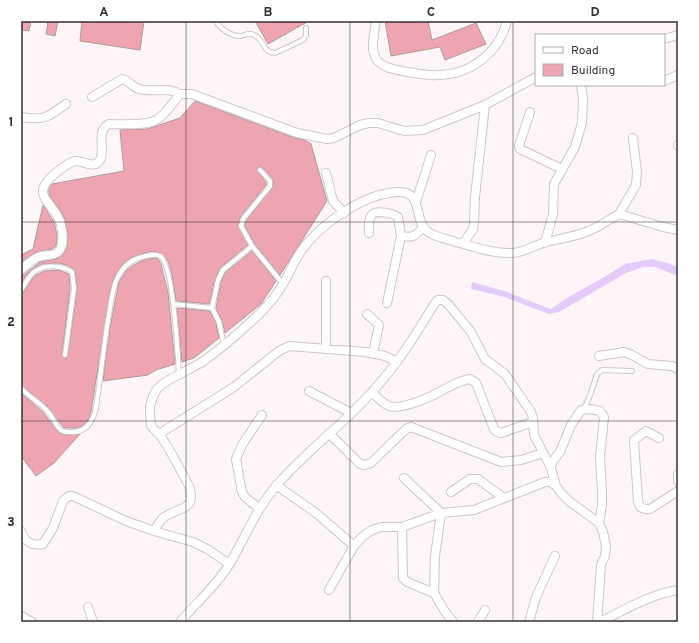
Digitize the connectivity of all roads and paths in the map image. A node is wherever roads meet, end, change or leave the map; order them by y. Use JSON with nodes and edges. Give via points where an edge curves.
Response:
{"nodes":[{"id":1,"x":216,"y":21,"type":"edge"},
{"id":2,"x":376,"y":21,"type":"edge"},
{"id":3,"x":508,"y":21,"type":"edge"},
{"id":4,"x":306,"y":28,"type":"dead end"},
{"id":5,"x":678,"y":35,"type":"edge"},
{"id":6,"x":665,"y":39,"type":"edge"},
{"id":7,"x":678,"y":75,"type":"edge"},
{"id":8,"x":535,"y":78,"type":"edge"},
{"id":9,"x":665,"y":81,"type":"edge"},
{"id":10,"x":582,"y":86,"type":"edge"},
{"id":11,"x":180,"y":94,"type":"junction"},
{"id":12,"x":92,"y":97,"type":"dead end"},
{"id":13,"x":66,"y":104,"type":"dead end"},
{"id":14,"x":485,"y":105,"type":"junction"},
{"id":15,"x":530,"y":112,"type":"dead end"},
{"id":16,"x":21,"y":117,"type":"edge"},
{"id":17,"x":633,"y":138,"type":"dead end"},
{"id":18,"x":430,"y":156,"type":"dead end"},
{"id":19,"x":562,"y":168,"type":"junction"},
{"id":20,"x":260,"y":170,"type":"dead end"},
{"id":21,"x":326,"y":174,"type":"dead end"},
{"id":22,"x":416,"y":202,"type":"junction"},
{"id":23,"x":344,"y":212,"type":"junction"},
{"id":24,"x":619,"y":214,"type":"junction"},
{"id":25,"x":423,"y":226,"type":"junction"},
{"id":26,"x":678,"y":230,"type":"edge"},
{"id":27,"x":369,"y":233,"type":"dead end"},
{"id":28,"x":401,"y":236,"type":"junction"},
{"id":29,"x":545,"y":243,"type":"junction"},
{"id":30,"x":464,"y":244,"type":"junction"},
{"id":31,"x":252,"y":246,"type":"junction"},
{"id":32,"x":21,"y":270,"type":"edge"},
{"id":33,"x":326,"y":281,"type":"dead end"},
{"id":34,"x":283,"y":284,"type":"junction"},
{"id":35,"x":21,"y":290,"type":"edge"},
{"id":36,"x":387,"y":303,"type":"dead end"},
{"id":37,"x":173,"y":304,"type":"junction"},
{"id":38,"x":212,"y":308,"type":"junction"},
{"id":39,"x":367,"y":314,"type":"dead end"},
{"id":40,"x":224,"y":345,"type":"junction"},
{"id":41,"x":326,"y":349,"type":"junction"},
{"id":42,"x":373,"y":353,"type":"junction"},
{"id":43,"x":65,"y":355,"type":"dead end"},
{"id":44,"x":599,"y":356,"type":"dead end"},
{"id":45,"x":397,"y":362,"type":"junction"},
{"id":46,"x":678,"y":369,"type":"edge"},
{"id":47,"x":632,"y":371,"type":"dead end"},
{"id":48,"x":179,"y":375,"type":"junction"},
{"id":49,"x":21,"y":388,"type":"edge"},
{"id":50,"x":309,"y":391,"type":"dead end"},
{"id":51,"x":372,"y":392,"type":"junction"},
{"id":52,"x":584,"y":409,"type":"junction"},
{"id":53,"x":351,"y":413,"type":"junction"},
{"id":54,"x":262,"y":415,"type":"dead end"},
{"id":55,"x":533,"y":422,"type":"junction"},
{"id":56,"x":329,"y":433,"type":"junction"},
{"id":57,"x":159,"y":434,"type":"junction"},
{"id":58,"x":659,"y":438,"type":"dead end"},
{"id":59,"x":543,"y":453,"type":"junction"},
{"id":60,"x":551,"y":468,"type":"junction"},
{"id":61,"x":678,"y":474,"type":"edge"},
{"id":62,"x":404,"y":478,"type":"dead end"},
{"id":63,"x":678,"y":481,"type":"edge"},
{"id":64,"x":276,"y":485,"type":"junction"},
{"id":65,"x":556,"y":486,"type":"junction"},
{"id":66,"x":678,"y":491,"type":"edge"},
{"id":67,"x":451,"y":492,"type":"dead end"},
{"id":68,"x":504,"y":498,"type":"junction"},
{"id":69,"x":260,"y":509,"type":"junction"},
{"id":70,"x":441,"y":513,"type":"junction"},
{"id":71,"x":599,"y":523,"type":"junction"},
{"id":72,"x":402,"y":527,"type":"junction"},
{"id":73,"x":21,"y":531,"type":"edge"},
{"id":74,"x":154,"y":531,"type":"junction"},
{"id":75,"x":354,"y":546,"type":"junction"},
{"id":76,"x":555,"y":556,"type":"dead end"},
{"id":77,"x":229,"y":564,"type":"junction"},
{"id":78,"x":329,"y":590,"type":"dead end"},
{"id":79,"x":678,"y":590,"type":"edge"},
{"id":80,"x":434,"y":594,"type":"junction"},
{"id":81,"x":88,"y":607,"type":"dead end"},
{"id":82,"x":485,"y":610,"type":"dead end"},
{"id":83,"x":21,"y":616,"type":"edge"},
{"id":84,"x":32,"y":622,"type":"edge"},
{"id":85,"x":93,"y":622,"type":"edge"},
{"id":86,"x":180,"y":622,"type":"edge"},
{"id":87,"x":453,"y":622,"type":"edge"},
{"id":88,"x":478,"y":622,"type":"edge"},
{"id":89,"x":529,"y":622,"type":"edge"},
{"id":90,"x":596,"y":622,"type":"edge"},
{"id":91,"x":600,"y":622,"type":"edge"}],
"edges":[{"from":1,"to":4,"type":"lane","via":[[220,27],[232,34],[253,34],[271,53],[303,40]]},
{"from":2,"to":3,"type":"street","via":[[374,52],[380,63],[395,70],[439,75],[461,71],[492,52]]},
{"from":5,"to":6,"type":"street"},
{"from":7,"to":9,"type":"street"},
{"from":8,"to":14,"type":"street"},
{"from":10,"to":19,"type":"street","via":[[582,123],[575,147]]},
{"from":11,"to":12,"type":"street","via":[[172,90],[139,89],[122,79]]},
{"from":11,"to":14,"type":"street","via":[[192,94],[297,133],[327,139],[369,123],[378,123],[404,131],[423,130]]},
{"from":11,"to":32,"type":"street","via":[[156,120],[149,123],[106,126],[102,131],[102,156],[97,164],[76,161],[51,177],[45,184],[43,193],[58,216],[62,229],[62,247],[53,255],[39,256]]},
{"from":13,"to":16,"type":"street","via":[[42,119]]},
{"from":14,"to":30,"type":"street","via":[[473,229]]},
{"from":15,"to":19,"type":"street","via":[[520,149]]},
{"from":17,"to":24,"type":"street","via":[[636,185]]},
{"from":18,"to":22,"type":"street"},
{"from":19,"to":29,"type":"street","via":[[554,184],[553,214]]},
{"from":20,"to":31,"type":"lane","via":[[270,181],[270,186],[240,226]]},
{"from":21,"to":23,"type":"street","via":[[333,201]]},
{"from":22,"to":23,"type":"street","via":[[405,193],[389,193],[367,200]]},
{"from":22,"to":25,"type":"street"},
{"from":23,"to":34,"type":"street","via":[[318,231],[308,242]]},
{"from":24,"to":26,"type":"street"},
{"from":24,"to":29,"type":"street","via":[[587,232]]},
{"from":25,"to":28,"type":"street","via":[[415,236]]},
{"from":25,"to":30,"type":"street","via":[[437,236]]},
{"from":27,"to":28,"type":"street","via":[[371,216],[378,212],[398,216]]},
{"from":28,"to":36,"type":"street"},
{"from":29,"to":30,"type":"street","via":[[514,253],[483,250]]},
{"from":31,"to":34,"type":"lane"},
{"from":31,"to":38,"type":"lane","via":[[222,270]]},
{"from":33,"to":41,"type":"street"},
{"from":34,"to":40,"type":"street","via":[[257,317]]},
{"from":35,"to":43,"type":"lane","via":[[34,272],[43,268],[56,266],[72,272],[74,288]]},
{"from":37,"to":38,"type":"lane"},
{"from":37,"to":48,"type":"lane"},
{"from":37,"to":49,"type":"lane","via":[[169,274],[160,256],[154,254],[136,259],[126,266],[116,280],[111,301],[94,416],[87,428],[80,432],[64,432],[48,412]]},
{"from":38,"to":40,"type":"lane","via":[[219,322]]},
{"from":39,"to":42,"type":"street","via":[[378,325]]},
{"from":40,"to":48,"type":"street"},
{"from":41,"to":42,"type":"street"},
{"from":41,"to":57,"type":"street","via":[[289,346],[279,351],[234,387]]},
{"from":42,"to":45,"type":"street"},
{"from":44,"to":46,"type":"street","via":[[624,352],[648,364]]},
{"from":45,"to":51,"type":"street"},
{"from":45,"to":55,"type":"street","via":[[435,303],[443,300],[471,332],[485,359],[511,382],[531,412]]},
{"from":47,"to":52,"type":"lane","via":[[599,371]]},
{"from":48,"to":57,"type":"street","via":[[157,389],[150,407],[151,425]]},
{"from":50,"to":53,"type":"street"},
{"from":51,"to":53,"type":"street"},
{"from":51,"to":55,"type":"street","via":[[384,403],[395,407],[403,406],[470,378],[476,383],[497,432],[501,433]]},
{"from":52,"to":60,"type":"street","via":[[571,425]]},
{"from":52,"to":71,"type":"street","via":[[600,411],[604,417],[600,457],[602,491]]},
{"from":53,"to":56,"type":"street"},
{"from":54,"to":69,"type":"street","via":[[236,458],[242,492]]},
{"from":55,"to":59,"type":"street","via":[[534,435]]},
{"from":56,"to":59,"type":"street","via":[[360,464],[365,465],[371,463],[406,428],[411,427],[501,462],[521,460]]},
{"from":56,"to":64,"type":"street"},
{"from":57,"to":74,"type":"street","via":[[190,486],[192,495],[187,506],[164,517]]},
{"from":58,"to":66,"type":"street","via":[[646,431],[634,440],[640,507],[650,509]]},
{"from":59,"to":60,"type":"street"},
{"from":60,"to":65,"type":"street"},
{"from":61,"to":63,"type":"street"},
{"from":62,"to":70,"type":"street"},
{"from":64,"to":69,"type":"street"},
{"from":64,"to":75,"type":"street","via":[[316,513]]},
{"from":65,"to":68,"type":"street","via":[[545,482]]},
{"from":65,"to":71,"type":"street","via":[[569,501]]},
{"from":67,"to":68,"type":"street","via":[[474,478]]},
{"from":68,"to":70,"type":"street","via":[[474,510]]},
{"from":69,"to":77,"type":"street"},
{"from":70,"to":72,"type":"street"},
{"from":70,"to":80,"type":"street","via":[[435,556]]},
{"from":71,"to":90,"type":"street","via":[[606,546],[601,565]]},
{"from":72,"to":75,"type":"street","via":[[381,527],[372,530]]},
{"from":72,"to":80,"type":"street","via":[[403,578]]},
{"from":73,"to":74,"type":"street","via":[[28,543],[34,546],[43,544],[53,528],[63,501],[69,496]]},
{"from":74,"to":77,"type":"street","via":[[193,542]]},
{"from":75,"to":78,"type":"street"},
{"from":76,"to":89,"type":"street","via":[[536,596]]},
{"from":77,"to":86,"type":"street"},
{"from":79,"to":91,"type":"street","via":[[637,604]]},
{"from":80,"to":87,"type":"street"},
{"from":81,"to":85,"type":"street"},
{"from":82,"to":88,"type":"street"},
{"from":83,"to":84,"type":"street"}]}
